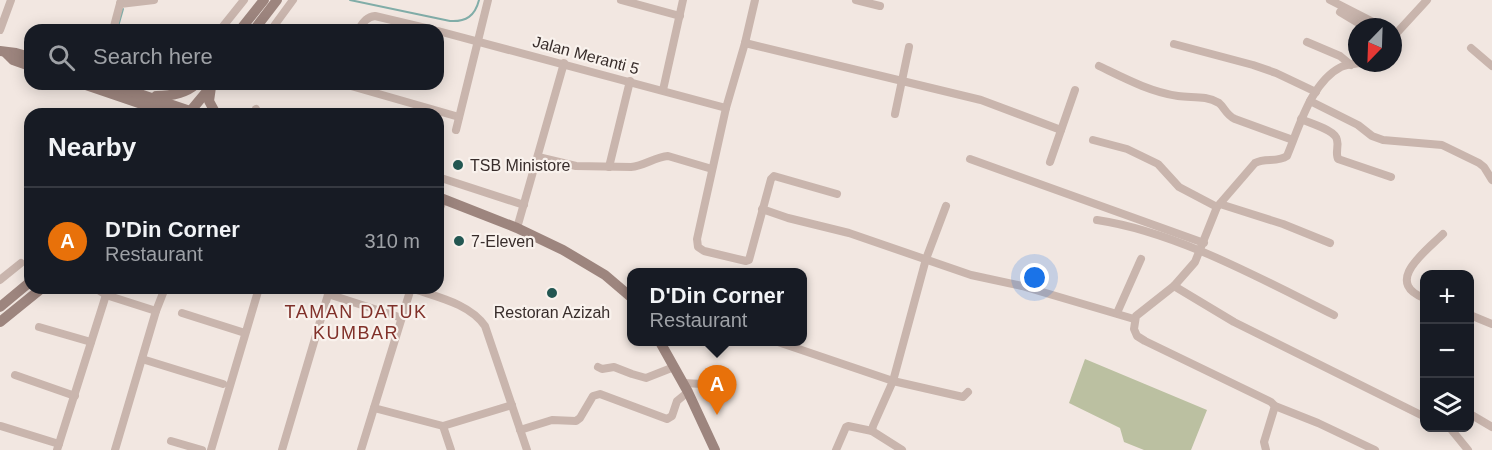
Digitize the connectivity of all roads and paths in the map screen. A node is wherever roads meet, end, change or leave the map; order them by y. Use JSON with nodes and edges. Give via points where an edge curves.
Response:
{"nodes":[{"id":1,"x":10,"y":0,"type":"edge"},
{"id":2,"x":154,"y":0,"type":"edge"},
{"id":3,"x":244,"y":0,"type":"edge"},
{"id":4,"x":264,"y":0,"type":"edge"},
{"id":5,"x":277,"y":0,"type":"edge"},
{"id":6,"x":293,"y":0,"type":"edge"},
{"id":7,"x":488,"y":0,"type":"edge"},
{"id":8,"x":621,"y":0,"type":"edge"},
{"id":9,"x":683,"y":0,"type":"edge"},
{"id":10,"x":755,"y":0,"type":"edge"},
{"id":11,"x":856,"y":0,"type":"edge"},
{"id":12,"x":1330,"y":0,"type":"edge"},
{"id":13,"x":1427,"y":0,"type":"edge"},
{"id":14,"x":120,"y":2,"type":"edge"},
{"id":15,"x":880,"y":6,"type":"dead end"},
{"id":16,"x":237,"y":9,"type":"junction"},
{"id":17,"x":1340,"y":12,"type":"dead end"},
{"id":18,"x":680,"y":16,"type":"junction"},
{"id":19,"x":1350,"y":18,"type":"edge"},
{"id":20,"x":1365,"y":18,"type":"edge"},
{"id":21,"x":249,"y":19,"type":"junction"},
{"id":22,"x":114,"y":24,"type":"edge"},
{"id":23,"x":225,"y":24,"type":"edge"},
{"id":24,"x":245,"y":24,"type":"edge"},
{"id":25,"x":259,"y":24,"type":"edge"},
{"id":26,"x":276,"y":24,"type":"edge"},
{"id":27,"x":362,"y":24,"type":"edge"},
{"id":28,"x":410,"y":24,"type":"edge"},
{"id":29,"x":1402,"y":26,"type":"edge"},
{"id":30,"x":0,"y":30,"type":"edge"},
{"id":31,"x":444,"y":32,"type":"edge"},
{"id":32,"x":478,"y":40,"type":"junction"},
{"id":33,"x":1307,"y":42,"type":"dead end"},
{"id":34,"x":745,"y":44,"type":"junction"},
{"id":35,"x":1174,"y":44,"type":"dead end"},
{"id":36,"x":909,"y":47,"type":"dead end"},
{"id":37,"x":1471,"y":48,"type":"dead end"},
{"id":38,"x":6,"y":55,"type":"edge"},
{"id":39,"x":24,"y":55,"type":"edge"},
{"id":40,"x":24,"y":63,"type":"edge"},
{"id":41,"x":564,"y":63,"type":"junction"},
{"id":42,"x":1348,"y":63,"type":"edge"},
{"id":43,"x":1099,"y":66,"type":"dead end"},
{"id":44,"x":1348,"y":66,"type":"edge"},
{"id":45,"x":1492,"y":66,"type":"edge"},
{"id":46,"x":630,"y":81,"type":"junction"},
{"id":47,"x":902,"y":82,"type":"junction"},
{"id":48,"x":99,"y":90,"type":"edge"},
{"id":49,"x":127,"y":90,"type":"edge"},
{"id":50,"x":186,"y":90,"type":"edge"},
{"id":51,"x":194,"y":90,"type":"edge"},
{"id":52,"x":207,"y":90,"type":"edge"},
{"id":53,"x":211,"y":90,"type":"edge"},
{"id":54,"x":365,"y":90,"type":"edge"},
{"id":55,"x":663,"y":90,"type":"junction"},
{"id":56,"x":1075,"y":90,"type":"dead end"},
{"id":57,"x":1316,"y":92,"type":"junction"},
{"id":58,"x":144,"y":96,"type":"junction"},
{"id":59,"x":1310,"y":101,"type":"junction"},
{"id":60,"x":148,"y":108,"type":"edge"},
{"id":61,"x":174,"y":108,"type":"edge"},
{"id":62,"x":186,"y":108,"type":"edge"},
{"id":63,"x":188,"y":108,"type":"edge"},
{"id":64,"x":213,"y":108,"type":"edge"},
{"id":65,"x":428,"y":108,"type":"edge"},
{"id":66,"x":726,"y":108,"type":"junction"},
{"id":67,"x":444,"y":113,"type":"edge"},
{"id":68,"x":895,"y":114,"type":"dead end"},
{"id":69,"x":459,"y":117,"type":"junction"},
{"id":70,"x":1301,"y":119,"type":"junction"},
{"id":71,"x":456,"y":130,"type":"dead end"},
{"id":72,"x":1061,"y":130,"type":"junction"},
{"id":73,"x":1093,"y":140,"type":"dead end"},
{"id":74,"x":1293,"y":140,"type":"junction"},
{"id":75,"x":538,"y":157,"type":"junction"},
{"id":76,"x":970,"y":159,"type":"dead end"},
{"id":77,"x":1050,"y":162,"type":"dead end"},
{"id":78,"x":609,"y":167,"type":"junction"},
{"id":79,"x":712,"y":169,"type":"junction"},
{"id":80,"x":1391,"y":177,"type":"dead end"},
{"id":81,"x":444,"y":179,"type":"edge"},
{"id":82,"x":1492,"y":180,"type":"edge"},
{"id":83,"x":837,"y":194,"type":"dead end"},
{"id":84,"x":444,"y":204,"type":"edge"},
{"id":85,"x":524,"y":205,"type":"junction"},
{"id":86,"x":946,"y":206,"type":"dead end"},
{"id":87,"x":1218,"y":206,"type":"junction"},
{"id":88,"x":762,"y":209,"type":"junction"},
{"id":89,"x":1097,"y":220,"type":"dead end"},
{"id":90,"x":518,"y":228,"type":"junction"},
{"id":91,"x":1443,"y":234,"type":"dead end"},
{"id":92,"x":1204,"y":243,"type":"junction"},
{"id":93,"x":1330,"y":243,"type":"dead end"},
{"id":94,"x":1201,"y":252,"type":"junction"},
{"id":95,"x":926,"y":259,"type":"junction"},
{"id":96,"x":1141,"y":259,"type":"dead end"},
{"id":97,"x":21,"y":263,"type":"dead end"},
{"id":98,"x":0,"y":280,"type":"edge"},
{"id":99,"x":1174,"y":286,"type":"junction"},
{"id":100,"x":24,"y":287,"type":"edge"},
{"id":101,"x":35,"y":294,"type":"edge"},
{"id":102,"x":163,"y":294,"type":"edge"},
{"id":103,"x":257,"y":294,"type":"edge"},
{"id":104,"x":328,"y":294,"type":"edge"},
{"id":105,"x":337,"y":294,"type":"edge"},
{"id":106,"x":409,"y":294,"type":"edge"},
{"id":107,"x":428,"y":294,"type":"edge"},
{"id":108,"x":627,"y":294,"type":"edge"},
{"id":109,"x":106,"y":295,"type":"joint"},
{"id":110,"x":1420,"y":296,"type":"edge"},
{"id":111,"x":0,"y":307,"type":"edge"},
{"id":112,"x":156,"y":311,"type":"junction"},
{"id":113,"x":182,"y":313,"type":"dead end"},
{"id":114,"x":1117,"y":313,"type":"junction"},
{"id":115,"x":1334,"y":315,"type":"dead end"},
{"id":116,"x":1474,"y":317,"type":"edge"},
{"id":117,"x":402,"y":318,"type":"junction"},
{"id":118,"x":1134,"y":319,"type":"junction"},
{"id":119,"x":0,"y":322,"type":"edge"},
{"id":120,"x":1492,"y":324,"type":"edge"},
{"id":121,"x":39,"y":327,"type":"dead end"},
{"id":122,"x":245,"y":333,"type":"junction"},
{"id":123,"x":91,"y":342,"type":"junction"},
{"id":124,"x":662,"y":346,"type":"edge"},
{"id":125,"x":793,"y":346,"type":"edge"},
{"id":126,"x":142,"y":359,"type":"junction"},
{"id":127,"x":598,"y":367,"type":"dead end"},
{"id":128,"x":674,"y":367,"type":"junction"},
{"id":129,"x":15,"y":375,"type":"dead end"},
{"id":130,"x":893,"y":381,"type":"junction"},
{"id":131,"x":223,"y":384,"type":"dead end"},
{"id":132,"x":686,"y":387,"type":"junction"},
{"id":133,"x":721,"y":391,"type":"dead end"},
{"id":134,"x":968,"y":392,"type":"dead end"},
{"id":135,"x":75,"y":396,"type":"junction"},
{"id":136,"x":512,"y":405,"type":"junction"},
{"id":137,"x":1275,"y":406,"type":"junction"},
{"id":138,"x":374,"y":408,"type":"junction"},
{"id":139,"x":1420,"y":415,"type":"edge"},
{"id":140,"x":1474,"y":416,"type":"edge"},
{"id":141,"x":1,"y":426,"type":"edge"},
{"id":142,"x":443,"y":426,"type":"junction"},
{"id":143,"x":1492,"y":427,"type":"edge"},
{"id":144,"x":520,"y":430,"type":"junction"},
{"id":145,"x":872,"y":431,"type":"junction"},
{"id":146,"x":1453,"y":432,"type":"edge"},
{"id":147,"x":171,"y":441,"type":"dead end"},
{"id":148,"x":58,"y":447,"type":"edge"},
{"id":149,"x":115,"y":450,"type":"edge"},
{"id":150,"x":202,"y":450,"type":"edge"},
{"id":151,"x":211,"y":450,"type":"edge"},
{"id":152,"x":282,"y":450,"type":"edge"},
{"id":153,"x":361,"y":450,"type":"edge"},
{"id":154,"x":451,"y":450,"type":"edge"},
{"id":155,"x":527,"y":450,"type":"edge"},
{"id":156,"x":715,"y":450,"type":"edge"},
{"id":157,"x":836,"y":450,"type":"edge"},
{"id":158,"x":902,"y":450,"type":"edge"},
{"id":159,"x":1266,"y":450,"type":"edge"},
{"id":160,"x":1375,"y":450,"type":"edge"},
{"id":161,"x":1468,"y":450,"type":"edge"}],
"edges":[{"from":1,"to":30,"type":"street"},
{"from":2,"to":14,"type":"street"},
{"from":3,"to":16,"type":"street"},
{"from":4,"to":21,"type":"main road"},
{"from":5,"to":25,"type":"main road"},
{"from":6,"to":26,"type":"street"},
{"from":7,"to":32,"type":"street"},
{"from":8,"to":18,"type":"street"},
{"from":9,"to":18,"type":"street"},
{"from":10,"to":34,"type":"street"},
{"from":11,"to":15,"type":"street"},
{"from":12,"to":20,"type":"street"},
{"from":13,"to":29,"type":"street"},
{"from":14,"to":22,"type":"street"},
{"from":16,"to":21,"type":"street"},
{"from":16,"to":23,"type":"street"},
{"from":17,"to":19,"type":"street"},
{"from":18,"to":55,"type":"street"},
{"from":21,"to":24,"type":"main road"},
{"from":27,"to":28,"type":"street","name":"Jalan Meranti 5","via":[[370,16]]},
{"from":31,"to":32,"type":"street","name":"Jalan Meranti 5"},
{"from":32,"to":41,"type":"street","name":"Jalan Meranti 5"},
{"from":32,"to":69,"type":"street"},
{"from":33,"to":42,"type":"street"},
{"from":34,"to":47,"type":"street"},
{"from":34,"to":66,"type":"street"},
{"from":35,"to":57,"type":"street","via":[[1253,65]]},
{"from":36,"to":47,"type":"street"},
{"from":37,"to":45,"type":"street"},
{"from":38,"to":39,"type":"main road"},
{"from":38,"to":40,"type":"main road"},
{"from":41,"to":46,"type":"street","name":"Jalan Meranti 5"},
{"from":41,"to":75,"type":"street"},
{"from":43,"to":74,"type":"street","via":[[1139,85],[1220,104],[1235,119]]},
{"from":44,"to":57,"type":"street","via":[[1339,68]]},
{"from":46,"to":55,"type":"street","name":"Jalan Meranti 5"},
{"from":46,"to":78,"type":"street"},
{"from":47,"to":68,"type":"street"},
{"from":47,"to":72,"type":"street","via":[[981,100]]},
{"from":48,"to":60,"type":"main road"},
{"from":49,"to":58,"type":"main road"},
{"from":50,"to":58,"type":"main road","via":[[169,96]]},
{"from":51,"to":62,"type":"main road"},
{"from":52,"to":63,"type":"main road"},
{"from":53,"to":64,"type":"main road","via":[[209,101]]},
{"from":54,"to":65,"type":"street"},
{"from":55,"to":66,"type":"street","name":"Jalan Meranti 5"},
{"from":56,"to":72,"type":"street"},
{"from":57,"to":59,"type":"street"},
{"from":58,"to":61,"type":"main road"},
{"from":59,"to":70,"type":"street"},
{"from":59,"to":82,"type":"street","via":[[1383,140],[1442,145],[1479,163]]},
{"from":66,"to":79,"type":"street"},
{"from":67,"to":69,"type":"street"},
{"from":69,"to":71,"type":"street"},
{"from":70,"to":74,"type":"street"},
{"from":70,"to":80,"type":"street","via":[[1333,133],[1338,140],[1336,156],[1342,161]]},
{"from":72,"to":77,"type":"street"},
{"from":73,"to":87,"type":"street","via":[[1127,149],[1158,164],[1179,187]]},
{"from":74,"to":87,"type":"street","via":[[1287,156],[1280,160],[1257,160]]},
{"from":75,"to":78,"type":"street","via":[[576,166]]},
{"from":75,"to":85,"type":"street"},
{"from":76,"to":92,"type":"street"},
{"from":78,"to":79,"type":"street","via":[[639,167],[668,156]]},
{"from":79,"to":88,"type":"street","via":[[696,243],[700,250],[748,261]]},
{"from":81,"to":85,"type":"street"},
{"from":83,"to":88,"type":"street","via":[[774,176]]},
{"from":84,"to":90,"type":"main road"},
{"from":85,"to":90,"type":"street"},
{"from":86,"to":95,"type":"street"},
{"from":87,"to":92,"type":"street"},
{"from":87,"to":93,"type":"street","via":[[1283,224]]},
{"from":88,"to":95,"type":"street"},
{"from":89,"to":94,"type":"street","via":[[1139,229]]},
{"from":90,"to":108,"type":"main road","via":[[594,268]]},
{"from":91,"to":110,"type":"street","via":[[1408,271],[1406,284]]},
{"from":92,"to":94,"type":"street"},
{"from":94,"to":99,"type":"street"},
{"from":94,"to":115,"type":"street"},
{"from":95,"to":114,"type":"street","via":[[971,275]]},
{"from":95,"to":130,"type":"street"},
{"from":96,"to":114,"type":"street"},
{"from":97,"to":98,"type":"street"},
{"from":99,"to":118,"type":"street"},
{"from":99,"to":139,"type":"street","via":[[1234,322]]},
{"from":100,"to":111,"type":"main road"},
{"from":101,"to":119,"type":"main road"},
{"from":102,"to":112,"type":"street"},
{"from":103,"to":122,"type":"street"},
{"from":104,"to":152,"type":"street"},
{"from":105,"to":117,"type":"street"},
{"from":106,"to":117,"type":"street"},
{"from":107,"to":136,"type":"street","via":[[459,305],[482,320]]},
{"from":109,"to":112,"type":"street"},
{"from":109,"to":123,"type":"street"},
{"from":112,"to":126,"type":"street"},
{"from":113,"to":122,"type":"street"},
{"from":114,"to":118,"type":"street"},
{"from":116,"to":120,"type":"street"},
{"from":117,"to":138,"type":"street"},
{"from":118,"to":137,"type":"street","via":[[1137,336],[1144,342]]},
{"from":121,"to":123,"type":"street"},
{"from":122,"to":151,"type":"street"},
{"from":123,"to":135,"type":"street"},
{"from":124,"to":128,"type":"main road"},
{"from":125,"to":130,"type":"street"},
{"from":126,"to":131,"type":"street"},
{"from":126,"to":149,"type":"street"},
{"from":127,"to":128,"type":"street","via":[[614,367],[646,378]]},
{"from":128,"to":132,"type":"main road"},
{"from":129,"to":135,"type":"street"},
{"from":130,"to":134,"type":"street","via":[[963,397]]},
{"from":130,"to":145,"type":"street"},
{"from":132,"to":133,"type":"street","via":[[703,384]]},
{"from":132,"to":144,"type":"street","via":[[670,418],[600,394],[593,396],[576,421],[552,420]]},
{"from":132,"to":156,"type":"main road"},
{"from":135,"to":148,"type":"street"},
{"from":136,"to":142,"type":"street"},
{"from":136,"to":144,"type":"street"},
{"from":137,"to":159,"type":"street","via":[[1264,442]]},
{"from":137,"to":160,"type":"street"},
{"from":138,"to":142,"type":"street"},
{"from":138,"to":153,"type":"street"},
{"from":140,"to":143,"type":"street"},
{"from":141,"to":148,"type":"street"},
{"from":142,"to":154,"type":"street"},
{"from":144,"to":155,"type":"street"},
{"from":145,"to":157,"type":"street","via":[[846,427]]},
{"from":145,"to":158,"type":"street"},
{"from":146,"to":161,"type":"street"},
{"from":147,"to":150,"type":"street"}]}
